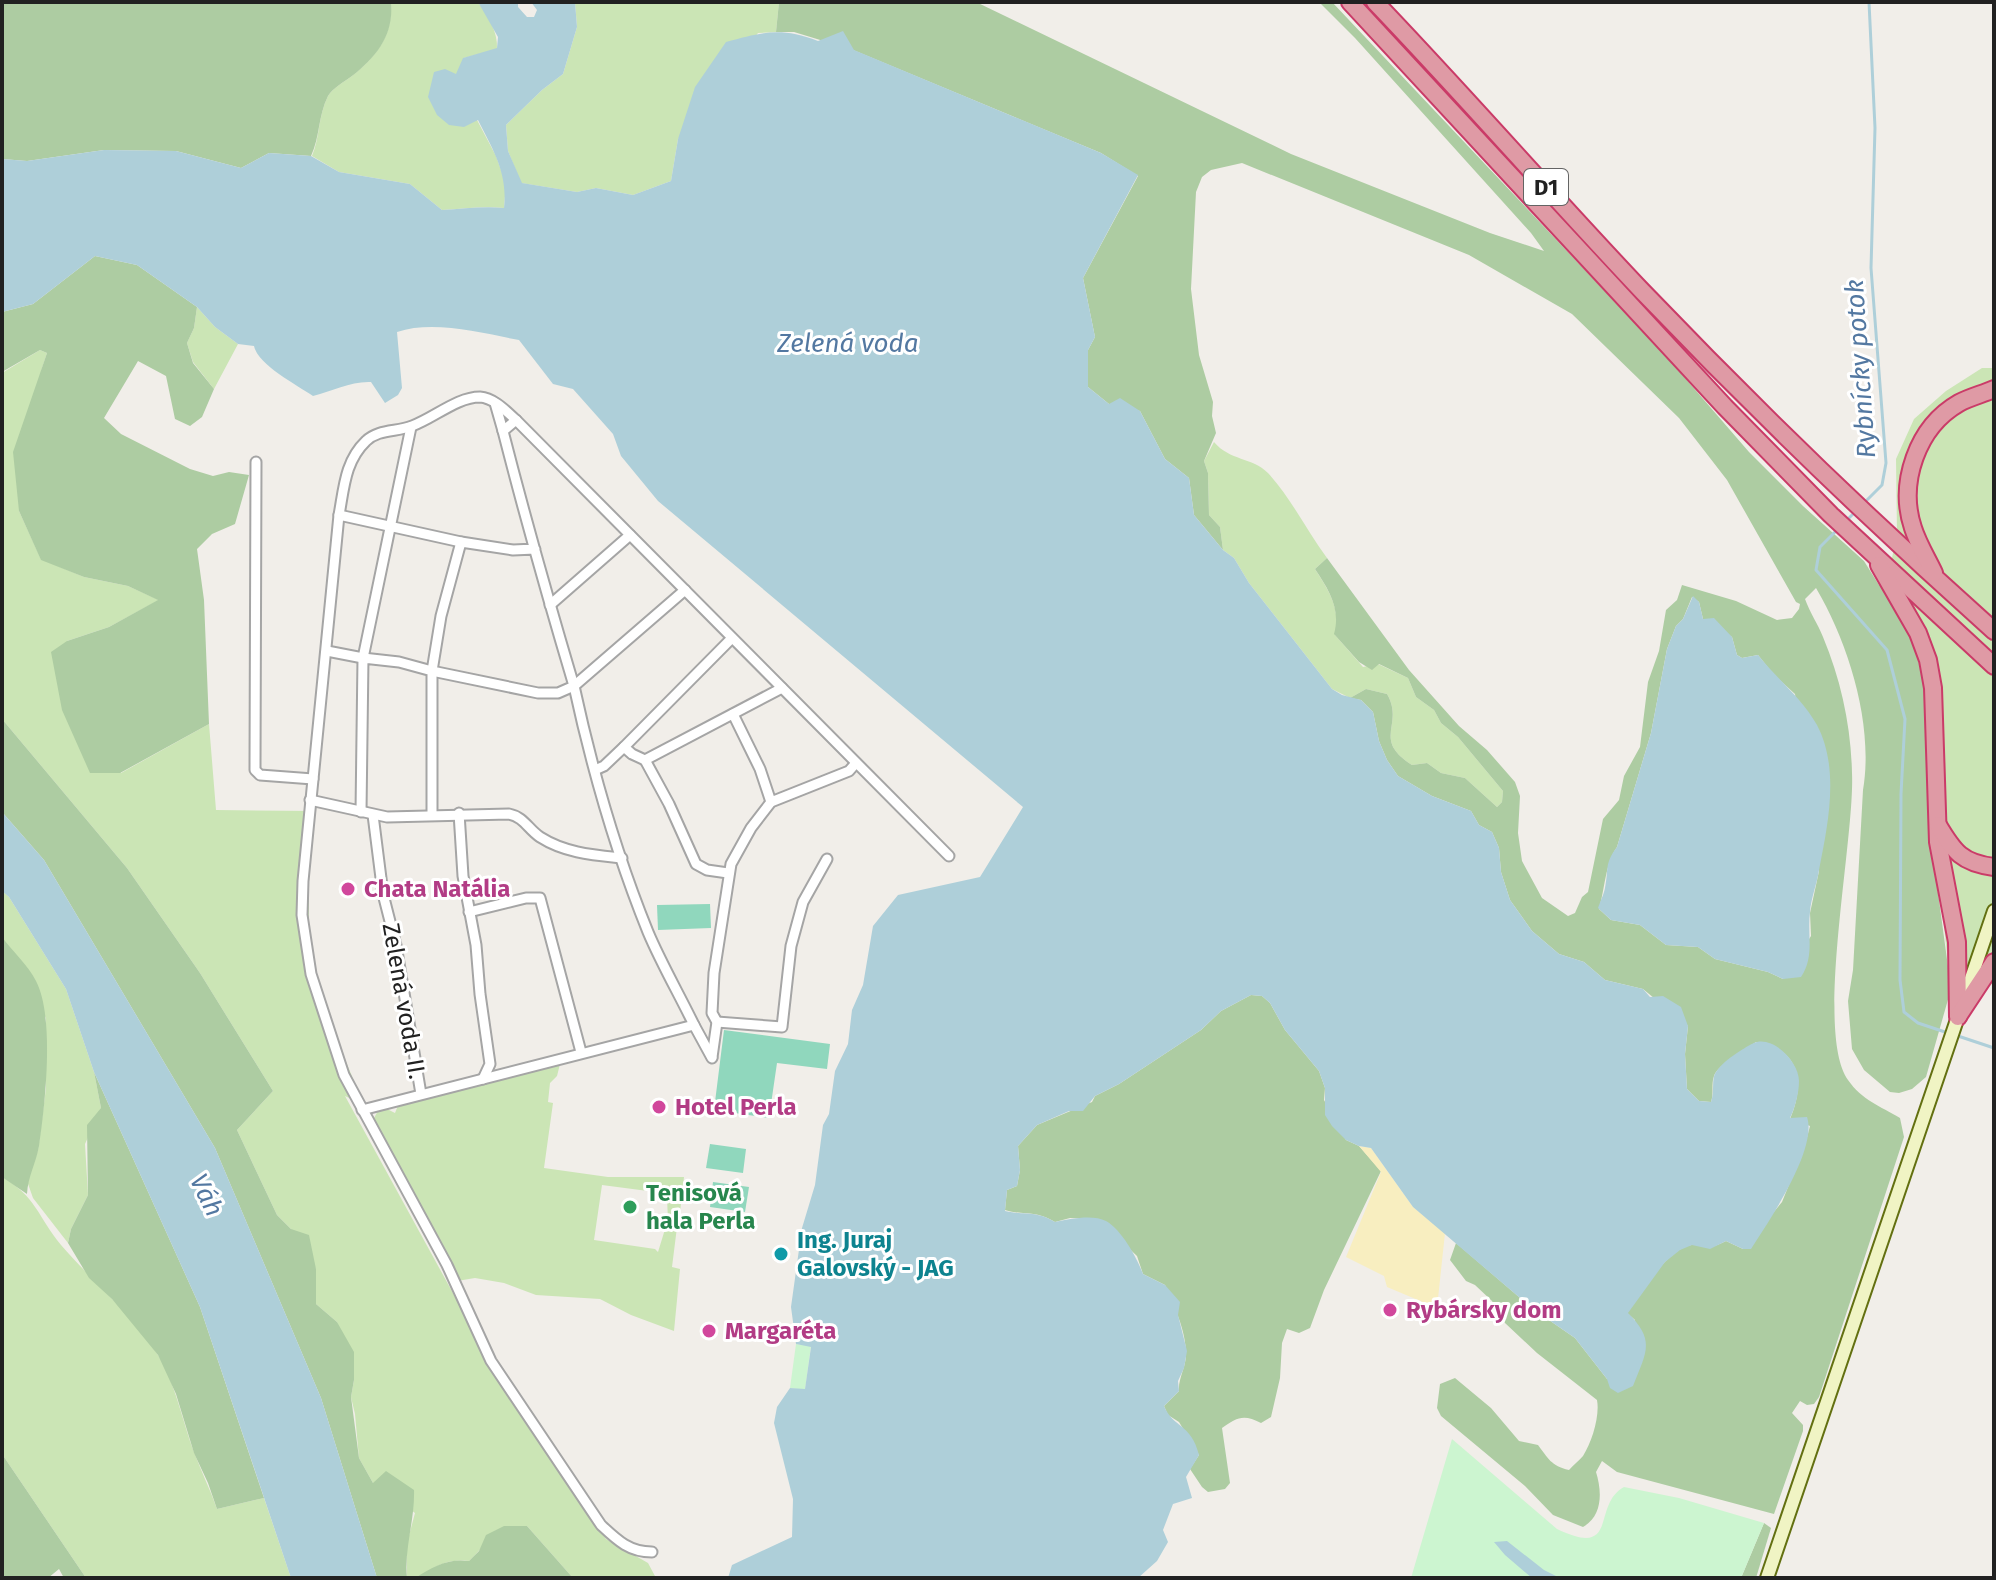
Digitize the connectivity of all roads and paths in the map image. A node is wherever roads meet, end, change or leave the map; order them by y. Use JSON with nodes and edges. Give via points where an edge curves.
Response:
{"nodes":[{"id":1,"x":1350,"y":2,"type":"edge"},
{"id":2,"x":1375,"y":2,"type":"edge"},
{"id":3,"x":1994,"y":389,"type":"edge"},
{"id":4,"x":495,"y":402,"type":"junction"},
{"id":5,"x":516,"y":420,"type":"junction"},
{"id":6,"x":411,"y":427,"type":"junction"},
{"id":7,"x":503,"y":431,"type":"junction"},
{"id":8,"x":256,"y":462,"type":"dead end"},
{"id":9,"x":339,"y":515,"type":"junction"},
{"id":10,"x":392,"y":525,"type":"junction"},
{"id":11,"x":630,"y":535,"type":"junction"},
{"id":12,"x":461,"y":542,"type":"junction"},
{"id":13,"x":535,"y":549,"type":"junction"},
{"id":14,"x":1875,"y":557,"type":"junction"},
{"id":15,"x":1939,"y":582,"type":"junction"},
{"id":16,"x":685,"y":590,"type":"junction"},
{"id":17,"x":550,"y":605,"type":"junction"},
{"id":18,"x":1994,"y":631,"type":"edge"},
{"id":19,"x":732,"y":638,"type":"junction"},
{"id":20,"x":327,"y":651,"type":"junction"},
{"id":21,"x":363,"y":658,"type":"junction"},
{"id":22,"x":1994,"y":666,"type":"edge"},
{"id":23,"x":432,"y":671,"type":"junction"},
{"id":24,"x":574,"y":686,"type":"junction"},
{"id":25,"x":782,"y":688,"type":"junction"},
{"id":26,"x":733,"y":714,"type":"junction"},
{"id":27,"x":624,"y":747,"type":"junction"},
{"id":28,"x":645,"y":760,"type":"junction"},
{"id":29,"x":856,"y":763,"type":"junction"},
{"id":30,"x":595,"y":770,"type":"junction"},
{"id":31,"x":313,"y":779,"type":"junction"},
{"id":32,"x":310,"y":800,"type":"junction"},
{"id":33,"x":771,"y":802,"type":"junction"},
{"id":34,"x":361,"y":812,"type":"junction"},
{"id":35,"x":459,"y":813,"type":"junction"},
{"id":36,"x":432,"y":814,"type":"junction"},
{"id":37,"x":373,"y":815,"type":"junction"},
{"id":38,"x":1937,"y":824,"type":"junction"},
{"id":39,"x":949,"y":856,"type":"dead end"},
{"id":40,"x":622,"y":858,"type":"junction"},
{"id":41,"x":827,"y":859,"type":"dead end"},
{"id":42,"x":1994,"y":867,"type":"edge"},
{"id":43,"x":728,"y":873,"type":"junction"},
{"id":44,"x":1994,"y":911,"type":"edge"},
{"id":45,"x":469,"y":912,"type":"junction"},
{"id":46,"x":1994,"y":962,"type":"edge"},
{"id":47,"x":1958,"y":1017,"type":"junction"},
{"id":48,"x":715,"y":1018,"type":"junction"},
{"id":49,"x":693,"y":1023,"type":"junction"},
{"id":50,"x":581,"y":1052,"type":"junction"},
{"id":51,"x":490,"y":1064,"type":"junction"},
{"id":52,"x":502,"y":1074,"type":"junction"},
{"id":53,"x":483,"y":1079,"type":"junction"},
{"id":54,"x":421,"y":1094,"type":"junction"},
{"id":55,"x":362,"y":1110,"type":"junction"},
{"id":56,"x":652,"y":1552,"type":"dead end"},
{"id":57,"x":1767,"y":1578,"type":"edge"}],
"edges":[{"from":1,"to":14,"type":"highway","number":"D1","via":[[1725,407]]},
{"from":2,"to":15,"type":"highway","number":"D1","via":[[1641,290]]},
{"from":3,"to":15,"type":"highway","via":[[1958,404],[1934,425],[1912,464],[1908,511]]},
{"from":4,"to":5,"type":"street"},
{"from":4,"to":6,"type":"street","via":[[470,399]]},
{"from":4,"to":7,"type":"street"},
{"from":5,"to":7,"type":"street"},
{"from":5,"to":11,"type":"street"},
{"from":6,"to":9,"type":"street","via":[[379,433],[365,442],[346,472]]},
{"from":6,"to":10,"type":"street"},
{"from":7,"to":13,"type":"street"},
{"from":8,"to":31,"type":"street","via":[[255,770],[260,775]]},
{"from":9,"to":10,"type":"street"},
{"from":9,"to":20,"type":"street"},
{"from":10,"to":12,"type":"street"},
{"from":10,"to":21,"type":"street"},
{"from":11,"to":16,"type":"street"},
{"from":11,"to":17,"type":"street"},
{"from":12,"to":13,"type":"street"},
{"from":12,"to":23,"type":"street"},
{"from":13,"to":17,"type":"street"},
{"from":14,"to":22,"type":"highway","number":"D1"},
{"from":14,"to":38,"type":"highway","via":[[1928,660]]},
{"from":15,"to":18,"type":"highway","number":"D1"},
{"from":16,"to":19,"type":"street"},
{"from":16,"to":24,"type":"street"},
{"from":17,"to":24,"type":"street"},
{"from":19,"to":25,"type":"street"},
{"from":19,"to":27,"type":"street"},
{"from":20,"to":21,"type":"street"},
{"from":20,"to":31,"type":"street"},
{"from":21,"to":23,"type":"street"},
{"from":21,"to":34,"type":"street"},
{"from":23,"to":24,"type":"street","via":[[538,693]]},
{"from":23,"to":36,"type":"street"},
{"from":24,"to":30,"type":"street"},
{"from":25,"to":26,"type":"street"},
{"from":25,"to":29,"type":"street"},
{"from":26,"to":28,"type":"street"},
{"from":26,"to":33,"type":"street"},
{"from":27,"to":28,"type":"street"},
{"from":27,"to":30,"type":"street"},
{"from":28,"to":43,"type":"street","via":[[696,864]]},
{"from":29,"to":33,"type":"street","via":[[849,771]]},
{"from":29,"to":39,"type":"street"},
{"from":30,"to":40,"type":"street"},
{"from":31,"to":32,"type":"street"},
{"from":32,"to":34,"type":"street"},
{"from":32,"to":55,"type":"street","via":[[302,915],[306,947],[344,1075]]},
{"from":33,"to":43,"type":"street"},
{"from":34,"to":37,"type":"street"},
{"from":35,"to":36,"type":"street"},
{"from":35,"to":40,"type":"street","via":[[516,815],[567,850]]},
{"from":35,"to":45,"type":"street"},
{"from":36,"to":37,"type":"street"},
{"from":37,"to":54,"type":"street","name":"Zelená voda II."},
{"from":38,"to":42,"type":"highway","via":[[1961,857]]},
{"from":38,"to":47,"type":"highway","via":[[1958,952]]},
{"from":40,"to":49,"type":"street","via":[[648,932]]},
{"from":41,"to":48,"type":"street","via":[[803,902],[791,946],[782,1027]]},
{"from":43,"to":48,"type":"street","via":[[714,973]]},
{"from":44,"to":47,"type":"main road"},
{"from":45,"to":50,"type":"street","via":[[540,898]]},
{"from":45,"to":51,"type":"street"},
{"from":46,"to":47,"type":"highway"},
{"from":47,"to":57,"type":"main road"},
{"from":48,"to":49,"type":"street","name":"Zelená voda II."},
{"from":48,"to":49,"type":"street","via":[[712,1058]]},
{"from":49,"to":50,"type":"street","name":"Zelená voda II."},
{"from":50,"to":52,"type":"street","name":"Zelená voda II."},
{"from":51,"to":52,"type":"street"},
{"from":51,"to":53,"type":"street"},
{"from":52,"to":53,"type":"street","name":"Zelená voda II."},
{"from":53,"to":54,"type":"street","name":"Zelená voda II."},
{"from":54,"to":55,"type":"street","name":"Zelená voda II."},
{"from":55,"to":56,"type":"street","via":[[447,1265],[491,1361],[596,1518],[617,1541]]}]}
